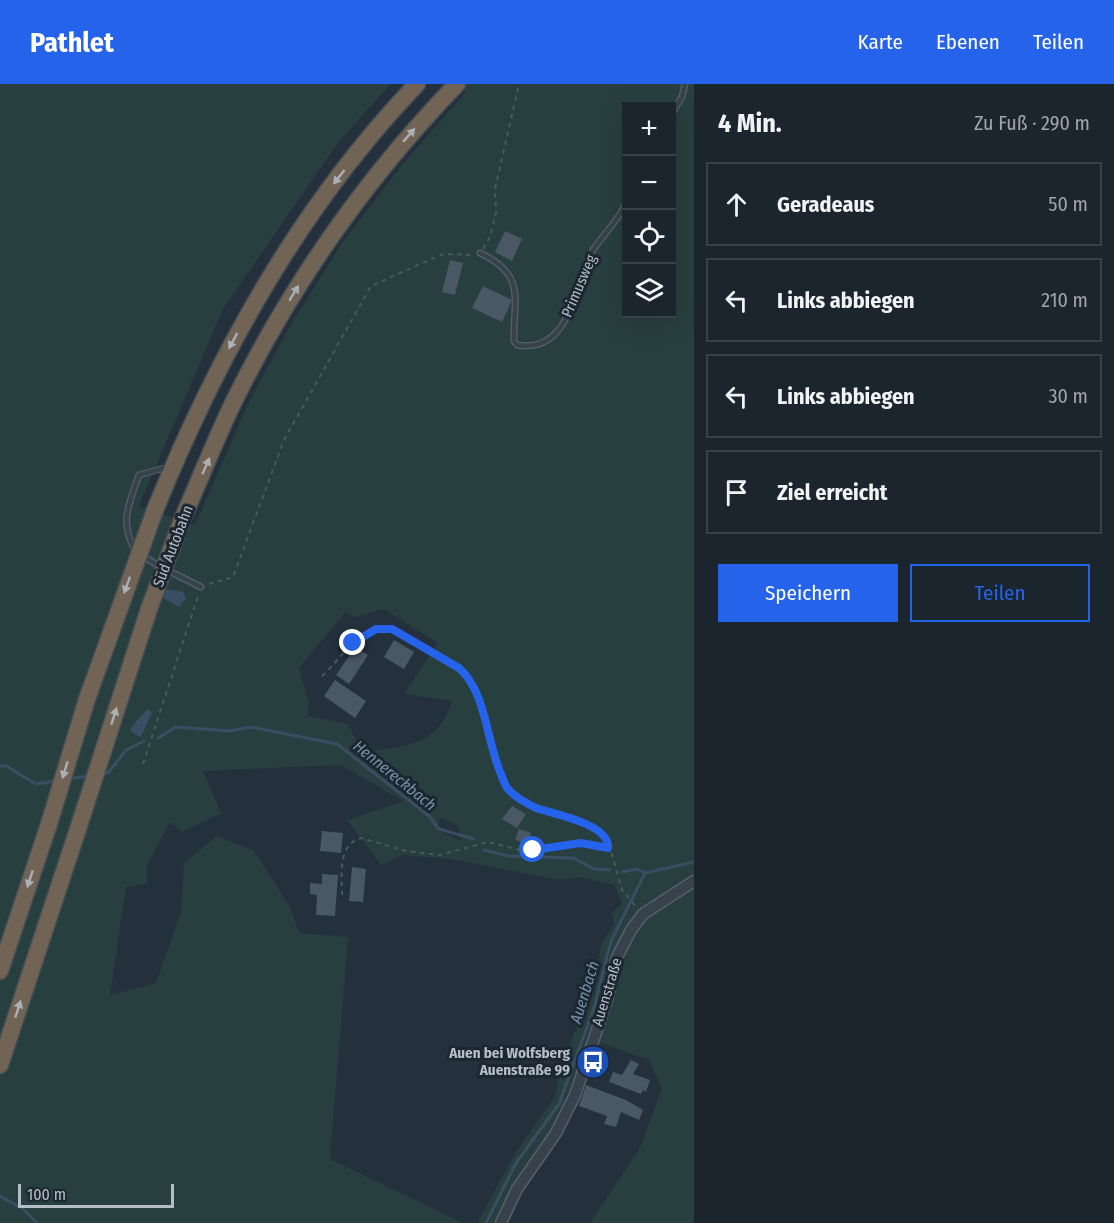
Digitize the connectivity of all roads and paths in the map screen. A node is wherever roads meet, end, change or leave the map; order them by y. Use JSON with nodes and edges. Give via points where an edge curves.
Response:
{"nodes":[{"id":1,"x":417,"y":84,"type":"edge"},
{"id":2,"x":457,"y":84,"type":"edge"},
{"id":3,"x":519,"y":84,"type":"edge"},
{"id":4,"x":686,"y":84,"type":"edge"},
{"id":5,"x":676,"y":107,"type":"edge"},
{"id":6,"x":624,"y":210,"type":"edge"},
{"id":7,"x":480,"y":254,"type":"junction"},
{"id":8,"x":173,"y":465,"type":"junction"},
{"id":9,"x":201,"y":587,"type":"junction"},
{"id":10,"x":322,"y":676,"type":"dead end"},
{"id":11,"x":143,"y":764,"type":"dead end"},
{"id":12,"x":608,"y":848,"type":"junction"},
{"id":13,"x":694,"y":881,"type":"edge"},
{"id":14,"x":342,"y":895,"type":"dead end"},
{"id":15,"x":638,"y":909,"type":"dead end"},
{"id":16,"x":0,"y":971,"type":"edge"},
{"id":17,"x":0,"y":1065,"type":"edge"},
{"id":18,"x":501,"y":1223,"type":"edge"}],
"edges":[{"from":1,"to":8,"type":"highway","name":"Süd Autobahn","one_way":true,"via":[[326,194],[277,265],[205,393]]},
{"from":17,"to":2,"type":"highway","name":"Süd Autobahn","one_way":true,"bridge":true,"via":[[149,609],[182,520],[233,404],[304,276],[343,219],[385,163]]},
{"from":3,"to":7,"type":"path","via":[[495,189],[496,213],[490,237]]},
{"from":4,"to":5,"type":"lane"},
{"from":6,"to":7,"type":"lane","name":"Primusweg","via":[[590,255],[560,330],[550,339],[531,346],[514,341],[514,283],[498,263]]},
{"from":7,"to":9,"type":"path","via":[[443,254],[371,286],[284,440],[233,577]]},
{"from":8,"to":9,"type":"lane","via":[[140,475],[131,498],[126,533],[135,549],[152,564]]},
{"from":8,"to":16,"type":"highway","name":"Süd Autobahn","one_way":true,"bridge":true,"via":[[87,699]]},
{"from":9,"to":11,"type":"path"},
{"from":10,"to":12,"type":"path","via":[[362,636],[384,628],[459,668],[468,675],[477,696],[493,756],[507,789],[533,807],[592,826],[607,840]]},
{"from":12,"to":14,"type":"path","via":[[581,843],[520,850],[488,843],[440,855],[406,852],[361,838],[354,840],[343,856]]},
{"from":12,"to":15,"type":"path","via":[[619,884]]},
{"from":13,"to":18,"type":"street","name":"Auenstraße","via":[[642,914],[630,930],[617,957],[575,1095],[556,1132],[517,1189]]}]}
